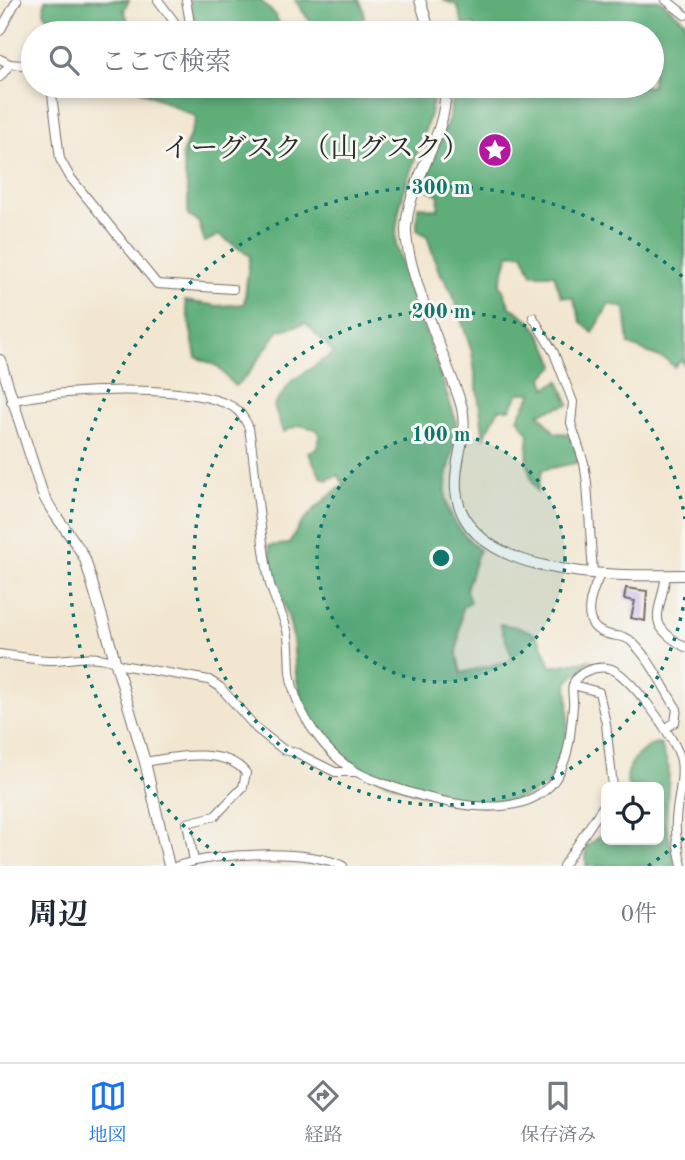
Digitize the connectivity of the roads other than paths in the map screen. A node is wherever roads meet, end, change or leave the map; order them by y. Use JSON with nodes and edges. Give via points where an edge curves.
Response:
{"nodes":[{"id":1,"x":158,"y":0,"type":"edge"},
{"id":2,"x":186,"y":0,"type":"edge"},
{"id":3,"x":420,"y":0,"type":"edge"},
{"id":4,"x":666,"y":0,"type":"edge"},
{"id":5,"x":14,"y":1,"type":"edge"},
{"id":6,"x":685,"y":15,"type":"edge"},
{"id":7,"x":174,"y":21,"type":"edge"},
{"id":8,"x":190,"y":21,"type":"edge"},
{"id":9,"x":426,"y":21,"type":"edge"},
{"id":10,"x":0,"y":31,"type":"edge"},
{"id":11,"x":0,"y":59,"type":"edge"},
{"id":12,"x":9,"y":64,"type":"junction"},
{"id":13,"x":21,"y":65,"type":"edge"},
{"id":14,"x":0,"y":77,"type":"edge"},
{"id":15,"x":52,"y":98,"type":"edge"},
{"id":16,"x":443,"y":98,"type":"edge"},
{"id":17,"x":233,"y":289,"type":"dead end"},
{"id":18,"x":533,"y":317,"type":"dead end"},
{"id":19,"x":0,"y":360,"type":"edge"},
{"id":20,"x":12,"y":401,"type":"junction"},
{"id":21,"x":597,"y":574,"type":"junction"},
{"id":22,"x":666,"y":575,"type":"junction"},
{"id":23,"x":685,"y":575,"type":"edge"},
{"id":24,"x":685,"y":647,"type":"edge"},
{"id":25,"x":0,"y":654,"type":"edge"},
{"id":26,"x":115,"y":662,"type":"junction"},
{"id":27,"x":573,"y":685,"type":"junction"},
{"id":28,"x":665,"y":729,"type":"junction"},
{"id":29,"x":145,"y":762,"type":"junction"},
{"id":30,"x":354,"y":772,"type":"junction"},
{"id":31,"x":613,"y":782,"type":"edge"},
{"id":32,"x":601,"y":809,"type":"edge"},
{"id":33,"x":194,"y":861,"type":"junction"},
{"id":34,"x":169,"y":866,"type":"edge"},
{"id":35,"x":177,"y":866,"type":"edge"},
{"id":36,"x":343,"y":866,"type":"edge"},
{"id":37,"x":562,"y":866,"type":"edge"},
{"id":38,"x":682,"y":866,"type":"edge"}],
"edges":[{"from":1,"to":7,"type":"street"},
{"from":2,"to":8,"type":"street"},
{"from":3,"to":9,"type":"street"},
{"from":4,"to":6,"type":"street"},
{"from":5,"to":10,"type":"street"},
{"from":11,"to":12,"type":"street"},
{"from":12,"to":13,"type":"street"},
{"from":12,"to":14,"type":"street"},
{"from":15,"to":17,"type":"street","via":[[60,159],[154,281],[185,288]]},
{"from":16,"to":21,"type":"street","via":[[440,123],[410,202],[406,229],[413,266],[464,413],[456,474],[461,510],[473,530],[499,549],[554,568]]},
{"from":18,"to":21,"type":"street","via":[[554,353],[573,402],[571,423],[584,463]]},
{"from":19,"to":20,"type":"street"},
{"from":20,"to":26,"type":"street","via":[[47,503],[85,559]]},
{"from":20,"to":30,"type":"street","via":[[130,391],[212,399],[240,413],[249,428],[269,584],[286,626],[294,690],[325,746]]},
{"from":21,"to":22,"type":"street"},
{"from":21,"to":28,"type":"street","via":[[588,608],[592,622],[604,634],[629,639],[642,652],[677,709],[675,722]]},
{"from":22,"to":23,"type":"street"},
{"from":22,"to":24,"type":"street","via":[[658,622],[665,636]]},
{"from":25,"to":26,"type":"street","via":[[51,660],[102,657]]},
{"from":26,"to":29,"type":"street"},
{"from":26,"to":30,"type":"street","via":[[208,680],[231,696],[257,729],[284,750],[335,772]]},
{"from":27,"to":28,"type":"street","via":[[582,673],[595,668],[621,673]]},
{"from":27,"to":30,"type":"street","via":[[568,748],[551,786],[536,797],[516,803],[442,803]]},
{"from":27,"to":31,"type":"street","via":[[599,692]]},
{"from":28,"to":38,"type":"street","via":[[681,761],[676,829]]},
{"from":29,"to":33,"type":"street","via":[[202,757],[236,764],[246,773],[243,787],[215,816],[187,823]]},
{"from":29,"to":34,"type":"street"},
{"from":32,"to":37,"type":"street"},
{"from":33,"to":35,"type":"street"},
{"from":33,"to":36,"type":"street","via":[[303,855]]}]}
